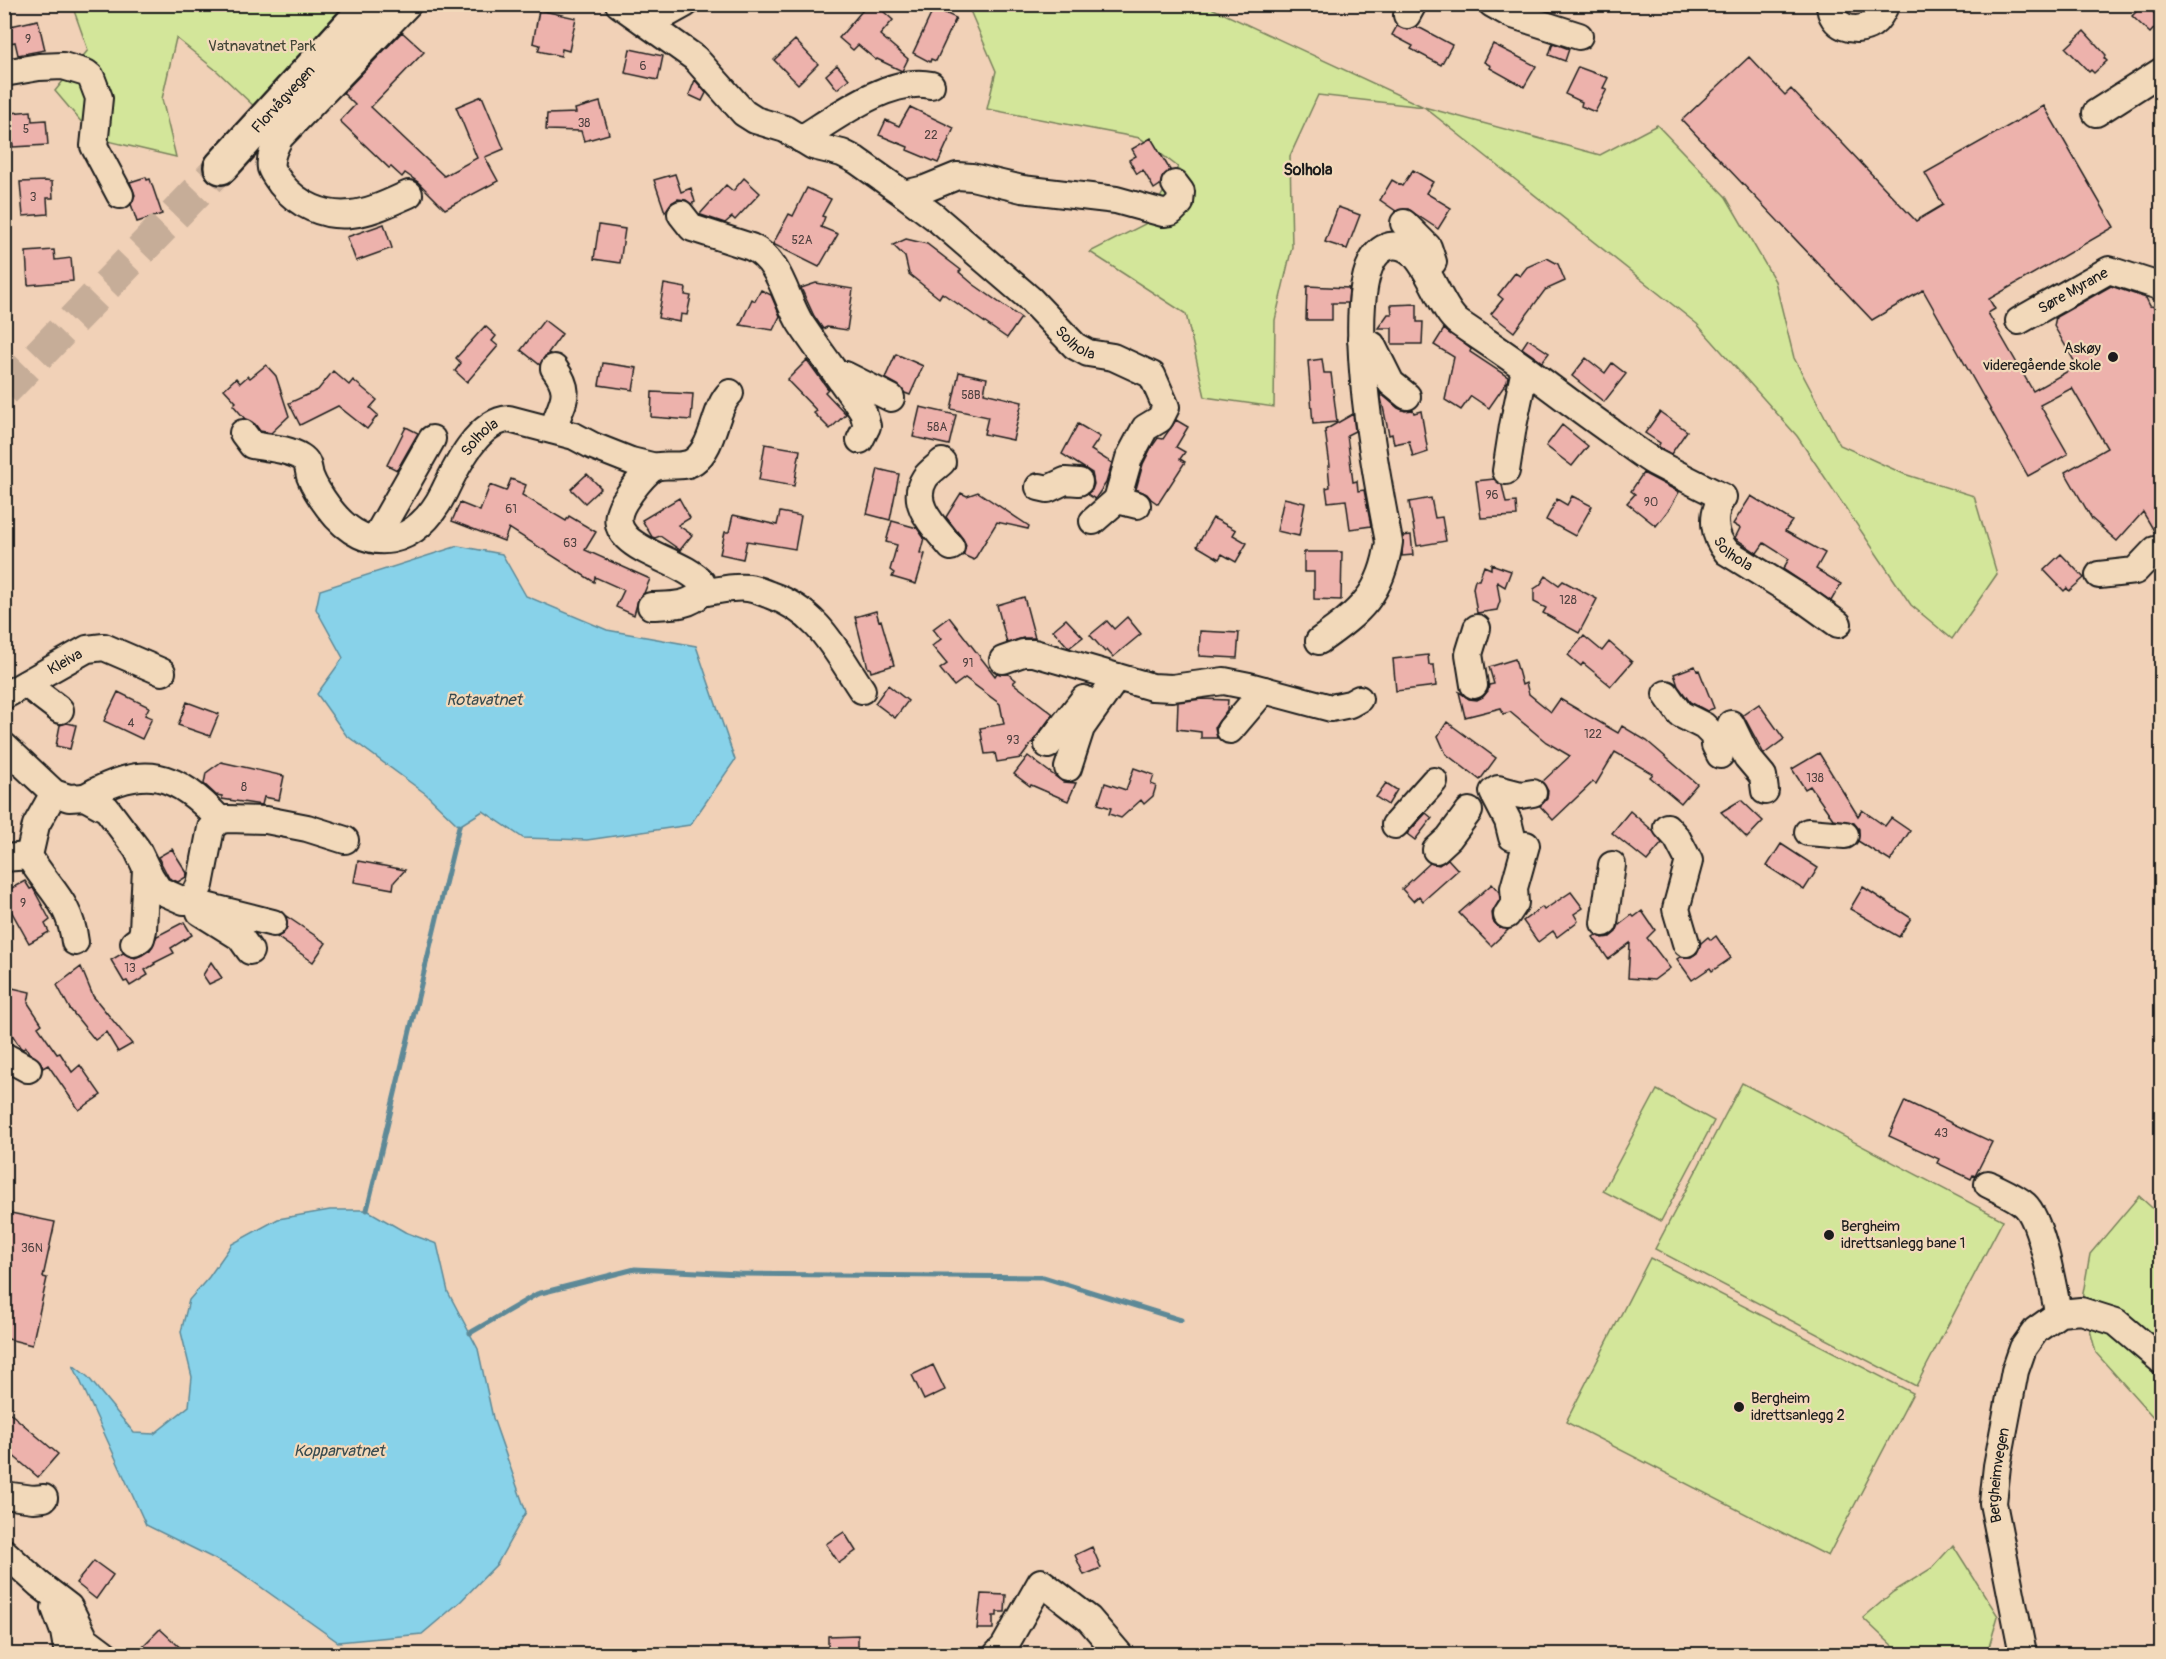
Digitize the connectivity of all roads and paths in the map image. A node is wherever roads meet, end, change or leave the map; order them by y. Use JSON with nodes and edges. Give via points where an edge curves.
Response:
{"nodes":[{"id":1,"x":370,"y":4,"type":"edge"},
{"id":2,"x":408,"y":4,"type":"edge"},
{"id":3,"x":619,"y":4,"type":"edge"},
{"id":4,"x":685,"y":4,"type":"edge"},
{"id":5,"x":1492,"y":4,"type":"edge"},
{"id":6,"x":1830,"y":4,"type":"edge"},
{"id":7,"x":1886,"y":4,"type":"edge"},
{"id":8,"x":649,"y":24,"type":"junction"},
{"id":9,"x":1579,"y":36,"type":"dead end"},
{"id":10,"x":2162,"y":71,"type":"edge"},
{"id":11,"x":4,"y":73,"type":"edge"},
{"id":12,"x":931,"y":85,"type":"dead end"},
{"id":13,"x":2096,"y":112,"type":"dead end"},
{"id":14,"x":801,"y":139,"type":"junction"},
{"id":15,"x":221,"y":167,"type":"tunnel mouth"},
{"id":16,"x":1175,"y":184,"type":"dead end"},
{"id":17,"x":409,"y":194,"type":"dead end"},
{"id":18,"x":904,"y":194,"type":"junction"},
{"id":19,"x":120,"y":195,"type":"dead end"},
{"id":20,"x":681,"y":214,"type":"dead end"},
{"id":21,"x":1404,"y":223,"type":"dead end"},
{"id":22,"x":2162,"y":287,"type":"edge"},
{"id":23,"x":1440,"y":297,"type":"junction"},
{"id":24,"x":2019,"y":321,"type":"dead end"},
{"id":25,"x":1361,"y":340,"type":"junction"},
{"id":26,"x":555,"y":368,"type":"dead end"},
{"id":27,"x":1526,"y":369,"type":"junction"},
{"id":28,"x":840,"y":378,"type":"junction"},
{"id":29,"x":730,"y":393,"type":"dead end"},
{"id":30,"x":1407,"y":396,"type":"dead end"},
{"id":31,"x":891,"y":398,"type":"dead end"},
{"id":32,"x":553,"y":430,"type":"junction"},
{"id":33,"x":1609,"y":430,"type":"junction"},
{"id":34,"x":243,"y":433,"type":"dead end"},
{"id":35,"x":432,"y":440,"type":"dead end"},
{"id":36,"x":860,"y":440,"type":"dead end"},
{"id":37,"x":1675,"y":459,"type":"dead end"},
{"id":38,"x":942,"y":462,"type":"dead end"},
{"id":39,"x":656,"y":467,"type":"junction"},
{"id":40,"x":1506,"y":471,"type":"dead end"},
{"id":41,"x":1079,"y":482,"type":"dead end"},
{"id":42,"x":1039,"y":487,"type":"dead end"},
{"id":43,"x":1093,"y":521,"type":"dead end"},
{"id":44,"x":375,"y":539,"type":"junction"},
{"id":45,"x":951,"y":547,"type":"dead end"},
{"id":46,"x":2162,"y":553,"type":"edge"},
{"id":47,"x":2099,"y":574,"type":"dead end"},
{"id":48,"x":701,"y":593,"type":"junction"},
{"id":49,"x":651,"y":606,"type":"dead end"},
{"id":50,"x":1838,"y":624,"type":"dead end"},
{"id":51,"x":1477,"y":628,"type":"dead end"},
{"id":52,"x":1319,"y":641,"type":"dead end"},
{"id":53,"x":1004,"y":660,"type":"dead end"},
{"id":54,"x":1106,"y":669,"type":"junction"},
{"id":55,"x":162,"y":672,"type":"dead end"},
{"id":56,"x":1474,"y":685,"type":"dead end"},
{"id":57,"x":15,"y":690,"type":"edge"},
{"id":58,"x":862,"y":690,"type":"dead end"},
{"id":59,"x":1264,"y":690,"type":"junction"},
{"id":60,"x":1666,"y":694,"type":"dead end"},
{"id":61,"x":1359,"y":699,"type":"dead end"},
{"id":62,"x":60,"y":710,"type":"dead end"},
{"id":63,"x":1731,"y":724,"type":"dead end"},
{"id":64,"x":1230,"y":730,"type":"dead end"},
{"id":65,"x":1048,"y":745,"type":"dead end"},
{"id":66,"x":4,"y":746,"type":"edge"},
{"id":67,"x":1720,"y":755,"type":"dead end"},
{"id":68,"x":1068,"y":768,"type":"dead end"},
{"id":69,"x":1434,"y":781,"type":"dead end"},
{"id":70,"x":1765,"y":791,"type":"dead end"},
{"id":71,"x":1533,"y":793,"type":"dead end"},
{"id":72,"x":54,"y":794,"type":"junction"},
{"id":73,"x":85,"y":797,"type":"junction"},
{"id":74,"x":1469,"y":811,"type":"dead end"},
{"id":75,"x":220,"y":820,"type":"junction"},
{"id":76,"x":1395,"y":825,"type":"dead end"},
{"id":77,"x":1667,"y":827,"type":"dead end"},
{"id":78,"x":1809,"y":832,"type":"dead end"},
{"id":79,"x":1845,"y":835,"type":"dead end"},
{"id":80,"x":345,"y":840,"type":"dead end"},
{"id":81,"x":1436,"y":850,"type":"dead end"},
{"id":82,"x":17,"y":857,"type":"edge"},
{"id":83,"x":146,"y":869,"type":"junction"},
{"id":84,"x":1612,"y":869,"type":"dead end"},
{"id":85,"x":192,"y":901,"type":"junction"},
{"id":86,"x":1507,"y":915,"type":"dead end"},
{"id":87,"x":273,"y":922,"type":"dead end"},
{"id":88,"x":1604,"y":923,"type":"dead end"},
{"id":89,"x":75,"y":942,"type":"dead end"},
{"id":90,"x":1686,"y":943,"type":"dead end"},
{"id":91,"x":134,"y":944,"type":"dead end"},
{"id":92,"x":250,"y":951,"type":"dead end"},
{"id":93,"x":4,"y":1056,"type":"edge"},
{"id":94,"x":28,"y":1070,"type":"dead end"},
{"id":95,"x":1988,"y":1184,"type":"dead end"},
{"id":96,"x":2060,"y":1313,"type":"junction"},
{"id":97,"x":2162,"y":1362,"type":"edge"},
{"id":98,"x":4,"y":1495,"type":"edge"},
{"id":99,"x":44,"y":1498,"type":"dead end"},
{"id":100,"x":4,"y":1552,"type":"edge"},
{"id":101,"x":46,"y":1589,"type":"junction"},
{"id":102,"x":68,"y":1654,"type":"edge"},
{"id":103,"x":105,"y":1654,"type":"edge"},
{"id":104,"x":997,"y":1654,"type":"edge"},
{"id":105,"x":1119,"y":1654,"type":"edge"},
{"id":106,"x":2023,"y":1654,"type":"edge"}],
"edges":[{"from":1,"to":15,"type":"main road","name":"Florvågvegen"},
{"from":2,"to":17,"type":"street","via":[[280,137],[271,167],[296,198],[309,207],[335,214],[364,212]]},
{"from":3,"to":8,"type":"street","name":"Solhola"},
{"from":4,"to":8,"type":"street"},
{"from":5,"to":9,"type":"street","via":[[1510,14]]},
{"from":6,"to":7,"type":"street","via":[[1838,24],[1856,30],[1872,23]]},
{"from":8,"to":14,"type":"street","name":"Solhola","via":[[695,58],[744,113]]},
{"from":10,"to":13,"type":"street"},
{"from":11,"to":19,"type":"street","via":[[63,66],[91,77],[99,98],[94,146]]},
{"from":12,"to":14,"type":"street","via":[[904,84],[884,92]]},
{"from":14,"to":18,"type":"street","name":"Solhola","via":[[856,160]]},
{"from":16,"to":18,"type":"street","via":[[1181,192],[1180,203],[1171,212],[1162,213],[1116,200],[1022,189],[957,176]]},
{"from":18,"to":43,"type":"street","name":"Solhola","via":[[1029,298],[1075,346],[1088,353],[1113,357],[1152,375],[1166,407],[1160,419],[1145,428],[1129,458],[1127,502]]},
{"from":20,"to":28,"type":"street","via":[[692,228],[759,250],[778,275],[800,321]]},
{"from":21,"to":23,"type":"street","name":"Solhola","via":[[1428,247]]},
{"from":22,"to":24,"type":"street","name":"Søre Myrane","via":[[2109,270]]},
{"from":23,"to":25,"type":"street","name":"Solhola","via":[[1410,250],[1398,246],[1383,249],[1364,283]]},
{"from":23,"to":27,"type":"street","name":"Solhola","via":[[1452,317]]},
{"from":25,"to":30,"type":"street","via":[[1372,345],[1391,383]]},
{"from":25,"to":52,"type":"street","name":"Solhola","via":[[1365,403],[1389,542],[1383,574],[1359,610]]},
{"from":26,"to":32,"type":"street","via":[[566,390]]},
{"from":27,"to":33,"type":"street","name":"Solhola"},
{"from":27,"to":40,"type":"street"},
{"from":28,"to":31,"type":"street","via":[[845,375]]},
{"from":28,"to":36,"type":"street","via":[[867,420],[866,432]]},
{"from":29,"to":39,"type":"street","name":"Solhola","via":[[702,453],[682,466]]},
{"from":32,"to":39,"type":"street","name":"Solhola"},
{"from":32,"to":44,"type":"street","name":"Solhola","via":[[509,419],[494,423],[469,447],[439,502],[418,525],[389,542]]},
{"from":33,"to":37,"type":"street","name":"Solhola"},
{"from":33,"to":50,"type":"street","name":"Solhola","via":[[1653,461],[1723,498],[1714,516],[1721,545],[1727,552]]},
{"from":34,"to":44,"type":"street","via":[[252,445],[302,457],[330,509],[348,527]]},
{"from":35,"to":44,"type":"street"},
{"from":38,"to":45,"type":"street","via":[[926,476],[920,498],[922,509]]},
{"from":39,"to":48,"type":"street","via":[[628,495],[617,517],[618,526],[627,539],[699,579]]},
{"from":41,"to":42,"type":"street","via":[[1065,481],[1048,489]]},
{"from":46,"to":47,"type":"street","via":[[2156,550],[2135,571]]},
{"from":48,"to":49,"type":"street","via":[[690,601]]},
{"from":48,"to":58,"type":"street","via":[[750,588],[803,611],[825,634]]},
{"from":51,"to":56,"type":"street","via":[[1469,654]]},
{"from":53,"to":54,"type":"street","via":[[1035,652]]},
{"from":54,"to":59,"type":"street","via":[[1152,687],[1224,681]]},
{"from":54,"to":65,"type":"street"},
{"from":54,"to":68,"type":"street"},
{"from":55,"to":57,"type":"street","name":"Kleiva","via":[[104,647],[87,649]]},
{"from":57,"to":62,"type":"street"},
{"from":59,"to":61,"type":"street","via":[[1331,708]]},
{"from":59,"to":64,"type":"street"},
{"from":60,"to":67,"type":"street","via":[[1680,714],[1714,736]]},
{"from":63,"to":70,"type":"street","via":[[1747,757],[1762,776]]},
{"from":66,"to":72,"type":"street"},
{"from":69,"to":76,"type":"street"},
{"from":71,"to":86,"type":"street","via":[[1521,795],[1498,789],[1493,792],[1519,841],[1515,903]]},
{"from":72,"to":73,"type":"street"},
{"from":72,"to":82,"type":"street"},
{"from":73,"to":75,"type":"street","via":[[105,785],[148,776],[174,782],[201,800]]},
{"from":73,"to":83,"type":"street","via":[[113,816]]},
{"from":74,"to":81,"type":"street"},
{"from":75,"to":80,"type":"street","via":[[266,820]]},
{"from":75,"to":85,"type":"street","via":[[211,828],[200,885]]},
{"from":77,"to":90,"type":"street","via":[[1689,861],[1676,909]]},
{"from":78,"to":79,"type":"street"},
{"from":82,"to":89,"type":"street","via":[[65,906]]},
{"from":83,"to":85,"type":"street","via":[[159,890]]},
{"from":83,"to":91,"type":"street","via":[[143,930]]},
{"from":84,"to":88,"type":"street"},
{"from":85,"to":87,"type":"street"},
{"from":85,"to":92,"type":"street","via":[[201,913],[240,937]]},
{"from":93,"to":94,"type":"street"},
{"from":95,"to":96,"type":"street","via":[[2019,1201],[2032,1215]]},
{"from":96,"to":97,"type":"street","via":[[2081,1311],[2116,1322]]},
{"from":96,"to":106,"type":"street","name":"Bergheimvegen","via":[[2036,1330],[2023,1347],[1997,1466],[1993,1503]]},
{"from":98,"to":99,"type":"street"},
{"from":100,"to":101,"type":"street"},
{"from":101,"to":102,"type":"street","via":[[64,1632]]},
{"from":101,"to":103,"type":"street","via":[[69,1607],[85,1639]]},
{"from":104,"to":105,"type":"street","via":[[1041,1582],[1089,1619]]}]}
